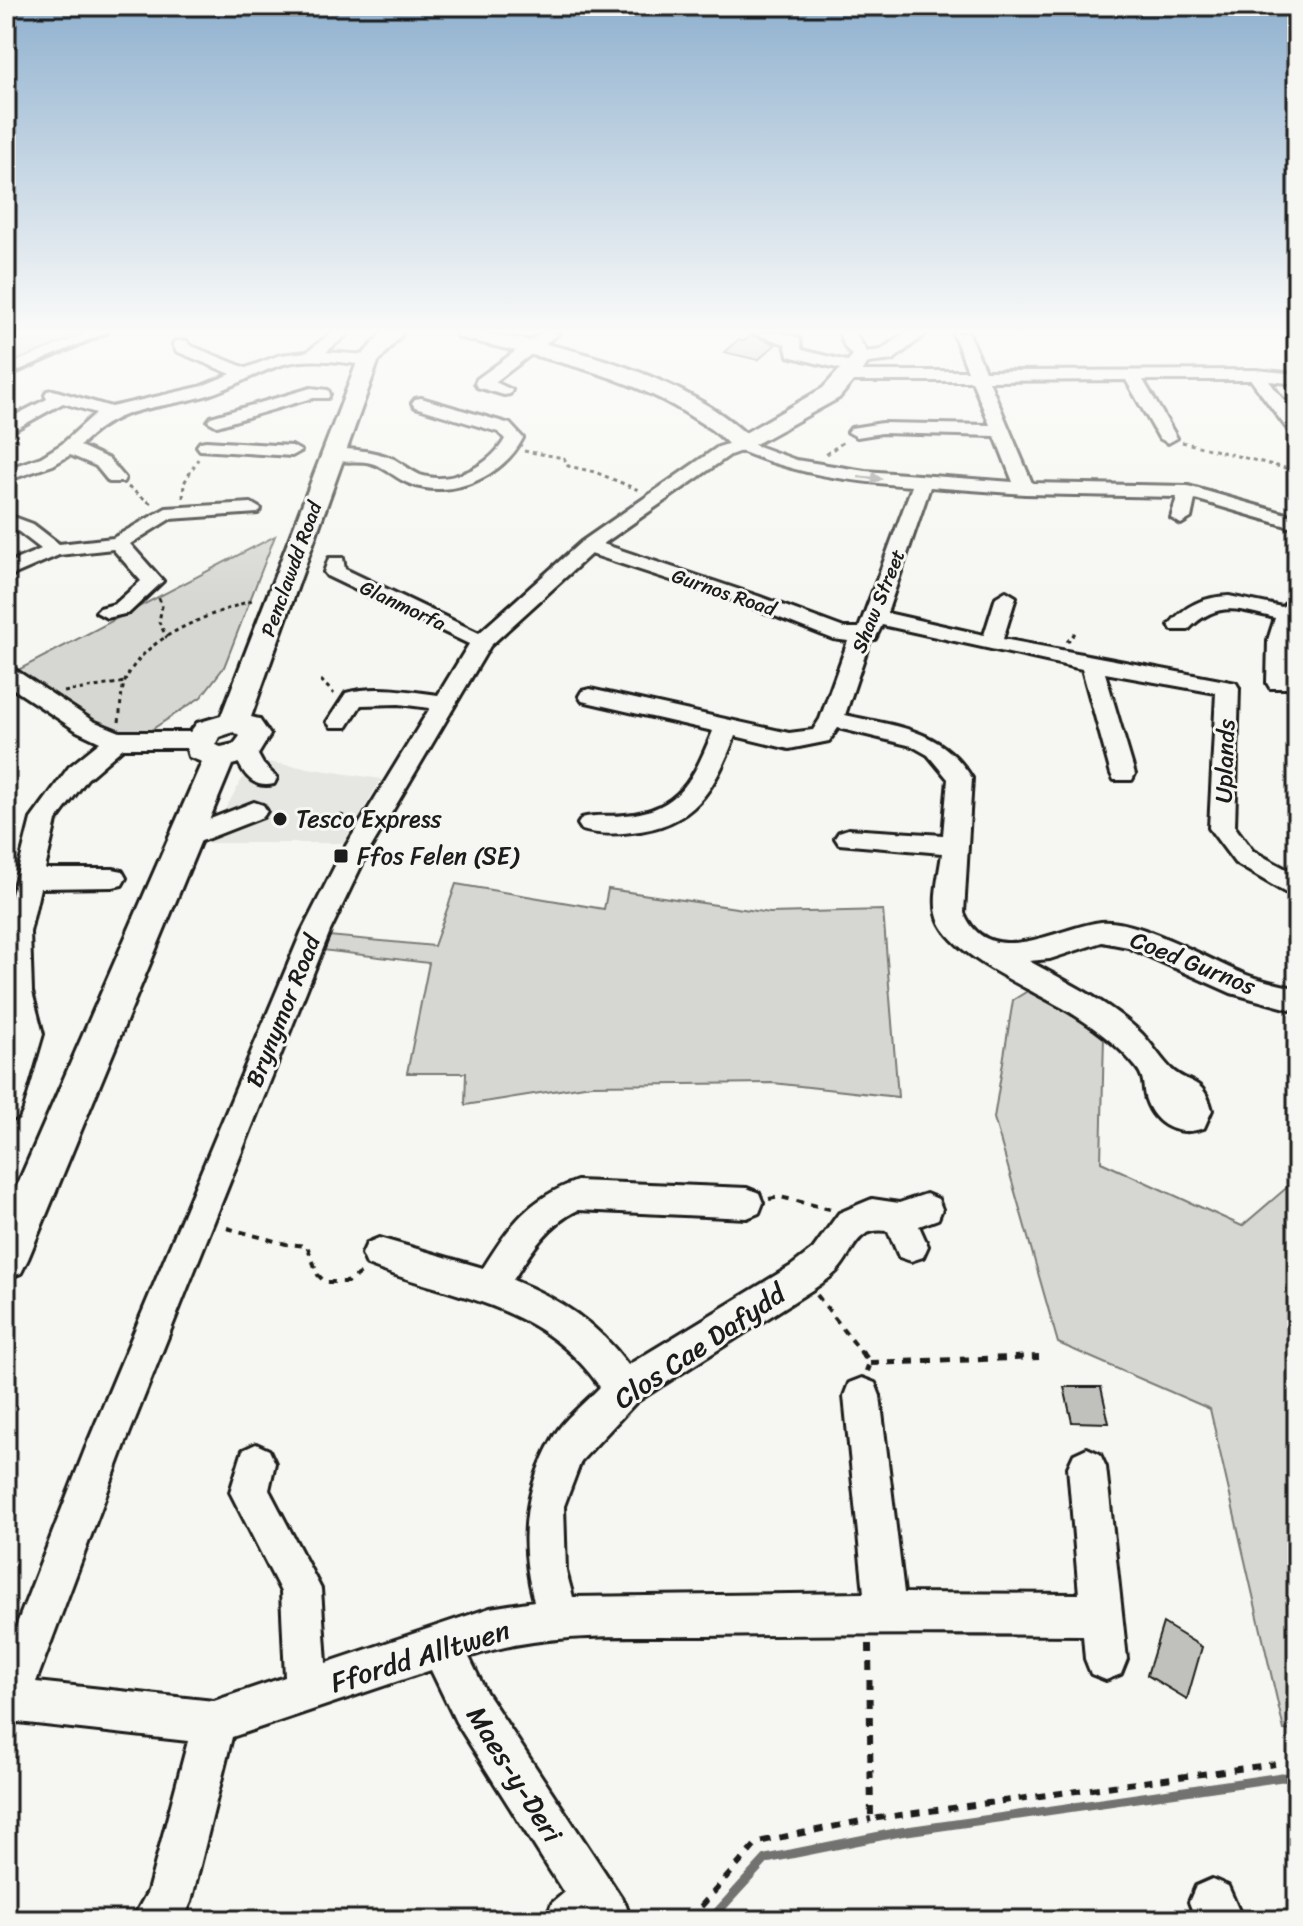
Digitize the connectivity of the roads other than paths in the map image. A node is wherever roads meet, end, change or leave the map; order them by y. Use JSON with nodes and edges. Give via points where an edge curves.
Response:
{"nodes":[{"id":1,"x":94,"y":423,"type":"edge"},
{"id":2,"x":216,"y":423,"type":"edge"},
{"id":3,"x":344,"y":423,"type":"edge"},
{"id":4,"x":491,"y":423,"type":"edge"},
{"id":5,"x":716,"y":423,"type":"edge"},
{"id":6,"x":779,"y":423,"type":"edge"},
{"id":7,"x":998,"y":423,"type":"edge"},
{"id":8,"x":1159,"y":423,"type":"edge"},
{"id":9,"x":1001,"y":431,"type":"junction"},
{"id":10,"x":857,"y":432,"type":"road end"},
{"id":11,"x":1168,"y":438,"type":"road end"},
{"id":12,"x":741,"y":445,"type":"junction"},
{"id":13,"x":285,"y":447,"type":"dead end"},
{"id":14,"x":68,"y":448,"type":"junction"},
{"id":15,"x":332,"y":455,"type":"junction"},
{"id":16,"x":118,"y":473,"type":"road end"},
{"id":17,"x":6,"y":475,"type":"edge"},
{"id":18,"x":922,"y":483,"type":"junction"},
{"id":19,"x":1025,"y":488,"type":"junction"},
{"id":20,"x":1188,"y":492,"type":"junction"},
{"id":21,"x":251,"y":509,"type":"dead end"},
{"id":22,"x":11,"y":517,"type":"edge"},
{"id":23,"x":1181,"y":518,"type":"dead end"},
{"id":24,"x":1297,"y":523,"type":"edge"},
{"id":25,"x":118,"y":543,"type":"junction"},
{"id":26,"x":588,"y":546,"type":"junction"},
{"id":27,"x":55,"y":550,"type":"junction"},
{"id":28,"x":336,"y":562,"type":"dead end"},
{"id":29,"x":6,"y":572,"type":"edge"},
{"id":30,"x":175,"y":580,"type":"dead end"},
{"id":31,"x":153,"y":581,"type":"junction"},
{"id":32,"x":1006,"y":597,"type":"dead end"},
{"id":33,"x":1291,"y":610,"type":"edge"},
{"id":34,"x":107,"y":612,"type":"dead end"},
{"id":35,"x":1180,"y":625,"type":"dead end"},
{"id":36,"x":868,"y":626,"type":"junction"},
{"id":37,"x":481,"y":642,"type":"junction"},
{"id":38,"x":989,"y":643,"type":"junction"},
{"id":39,"x":1092,"y":664,"type":"junction"},
{"id":40,"x":9,"y":680,"type":"edge"},
{"id":41,"x":1278,"y":683,"type":"dead end"},
{"id":42,"x":590,"y":696,"type":"dead end"},
{"id":43,"x":443,"y":703,"type":"junction"},
{"id":44,"x":832,"y":719,"type":"junction"},
{"id":45,"x":339,"y":722,"type":"dead end"},
{"id":46,"x":727,"y":727,"type":"junction"},
{"id":47,"x":117,"y":740,"type":"junction"},
{"id":48,"x":221,"y":750,"type":"junction"},
{"id":49,"x":1123,"y":774,"type":"dead end"},
{"id":50,"x":265,"y":778,"type":"dead end"},
{"id":51,"x":254,"y":811,"type":"dead end"},
{"id":52,"x":591,"y":824,"type":"dead end"},
{"id":53,"x":203,"y":826,"type":"junction"},
{"id":54,"x":859,"y":844,"type":"dead end"},
{"id":55,"x":954,"y":845,"type":"junction"},
{"id":56,"x":113,"y":878,"type":"dead end"},
{"id":57,"x":29,"y":879,"type":"junction"},
{"id":58,"x":1295,"y":886,"type":"edge"},
{"id":59,"x":994,"y":955,"type":"junction"},
{"id":60,"x":1297,"y":1000,"type":"edge"},
{"id":61,"x":1161,"y":1079,"type":"dead end"},
{"id":62,"x":8,"y":1098,"type":"edge"},
{"id":63,"x":747,"y":1203,"type":"road end"},
{"id":64,"x":912,"y":1224,"type":"dead end"},
{"id":65,"x":6,"y":1259,"type":"edge"},
{"id":66,"x":374,"y":1261,"type":"road end"},
{"id":67,"x":490,"y":1287,"type":"junction"},
{"id":68,"x":866,"y":1380,"type":"road end"},
{"id":69,"x":623,"y":1389,"type":"junction"},
{"id":70,"x":256,"y":1463,"type":"dead end"},
{"id":71,"x":1087,"y":1467,"type":"dead end"},
{"id":72,"x":878,"y":1613,"type":"junction"},
{"id":73,"x":1101,"y":1615,"type":"junction"},
{"id":74,"x":558,"y":1618,"type":"junction"},
{"id":75,"x":442,"y":1647,"type":"junction"},
{"id":76,"x":1106,"y":1659,"type":"dead end"},
{"id":77,"x":307,"y":1691,"type":"junction"},
{"id":78,"x":7,"y":1703,"type":"edge"},
{"id":79,"x":214,"y":1722,"type":"junction"},
{"id":80,"x":590,"y":1913,"type":"edge"},
{"id":81,"x":155,"y":1920,"type":"edge"}],
"edges":[{"from":1,"to":14,"type":"street"},
{"from":2,"to":13,"type":"street","via":[[203,452]]},
{"from":3,"to":15,"type":"main road","name":"Penclawdd Road"},
{"from":4,"to":15,"type":"street","via":[[514,438],[510,449],[467,478],[447,483],[417,480],[383,460]]},
{"from":5,"to":12,"type":"main road"},
{"from":6,"to":12,"type":"main road"},
{"from":7,"to":9,"type":"street"},
{"from":8,"to":11,"type":"street"},
{"from":9,"to":10,"type":"street"},
{"from":9,"to":19,"type":"street"},
{"from":12,"to":18,"type":"street","one_way":true,"via":[[805,469]]},
{"from":12,"to":26,"type":"street","name":"Brynymor Road","via":[[724,451]]},
{"from":14,"to":16,"type":"street"},
{"from":14,"to":17,"type":"street"},
{"from":15,"to":48,"type":"main road","name":"Penclawdd Road","via":[[234,722],[208,730]]},
{"from":18,"to":19,"type":"street"},
{"from":18,"to":36,"type":"street","name":"Shaw Street"},
{"from":19,"to":20,"type":"street"},
{"from":20,"to":23,"type":"street"},
{"from":20,"to":24,"type":"street"},
{"from":21,"to":25,"type":"street","via":[[231,504],[174,513]]},
{"from":22,"to":27,"type":"street"},
{"from":25,"to":27,"type":"street"},
{"from":25,"to":31,"type":"street"},
{"from":26,"to":36,"type":"street","name":"Gurnos Road","via":[[841,634]]},
{"from":26,"to":37,"type":"street","name":"Brynymor Road"},
{"from":27,"to":29,"type":"street"},
{"from":28,"to":37,"type":"street","name":"Glanmorfa","via":[[334,572]]},
{"from":30,"to":31,"type":"street"},
{"from":31,"to":34,"type":"street","via":[[122,609]]},
{"from":32,"to":38,"type":"street"},
{"from":33,"to":35,"type":"street","via":[[1219,602],[1194,608]]},
{"from":33,"to":41,"type":"street","via":[[1279,643]]},
{"from":36,"to":38,"type":"street","name":"Uplands"},
{"from":36,"to":44,"type":"street","name":"Shaw Street"},
{"from":37,"to":43,"type":"street","name":"Brynymor Road"},
{"from":38,"to":39,"type":"street","name":"Uplands"},
{"from":39,"to":49,"type":"street","via":[[1112,699]]},
{"from":39,"to":58,"type":"street","name":"Uplands","via":[[1228,688],[1222,828],[1244,857]]},
{"from":40,"to":47,"type":"street"},
{"from":42,"to":46,"type":"street","via":[[617,696]]},
{"from":43,"to":45,"type":"street","via":[[336,690]]},
{"from":43,"to":78,"type":"street","name":"Brynymor Road","via":[[354,854],[316,931],[107,1442]]},
{"from":44,"to":46,"type":"street","via":[[821,736],[806,740]]},
{"from":44,"to":55,"type":"street","via":[[920,740],[936,750],[960,778]]},
{"from":46,"to":52,"type":"street","via":[[710,769],[688,802],[660,820]]},
{"from":47,"to":48,"type":"street"},
{"from":47,"to":57,"type":"street","via":[[78,773],[44,819]]},
{"from":48,"to":50,"type":"street"},
{"from":48,"to":53,"type":"main road"},
{"from":51,"to":53,"type":"street"},
{"from":53,"to":65,"type":"main road"},
{"from":54,"to":55,"type":"street"},
{"from":55,"to":59,"type":"street","via":[[950,913],[966,937]]},
{"from":56,"to":57,"type":"street"},
{"from":57,"to":62,"type":"street","via":[[16,932],[18,992],[28,1034]]},
{"from":59,"to":60,"type":"street","name":"Coed Gurnos","via":[[1117,933],[1241,985]]},
{"from":59,"to":61,"type":"street","via":[[1124,1035]]},
{"from":63,"to":67,"type":"street","via":[[672,1212],[577,1195],[556,1201],[522,1237]]},
{"from":64,"to":69,"type":"street","name":"Clos Cae Dafydd","via":[[872,1214],[851,1224],[825,1260],[803,1277]]},
{"from":66,"to":67,"type":"street"},
{"from":67,"to":69,"type":"street","via":[[541,1308],[593,1349]]},
{"from":68,"to":72,"type":"street"},
{"from":69,"to":74,"type":"street","name":"Clos Cae Dafydd","via":[[567,1449],[545,1506],[546,1571]]},
{"from":70,"to":77,"type":"street","via":[[249,1492],[301,1589]]},
{"from":71,"to":73,"type":"street"},
{"from":72,"to":73,"type":"street","name":"Ffordd Alltwen"},
{"from":72,"to":74,"type":"street","name":"Ffordd Alltwen"},
{"from":73,"to":76,"type":"street"},
{"from":74,"to":75,"type":"street","name":"Ffordd Alltwen","via":[[490,1629]]},
{"from":75,"to":77,"type":"street","name":"Ffordd Alltwen"},
{"from":75,"to":80,"type":"street","name":"Maes-y-Deri"},
{"from":77,"to":79,"type":"street","name":"Ffordd Alltwen"},
{"from":78,"to":79,"type":"street","name":"Ffordd Alltwen"},
{"from":79,"to":81,"type":"street","via":[[168,1902]]}]}
